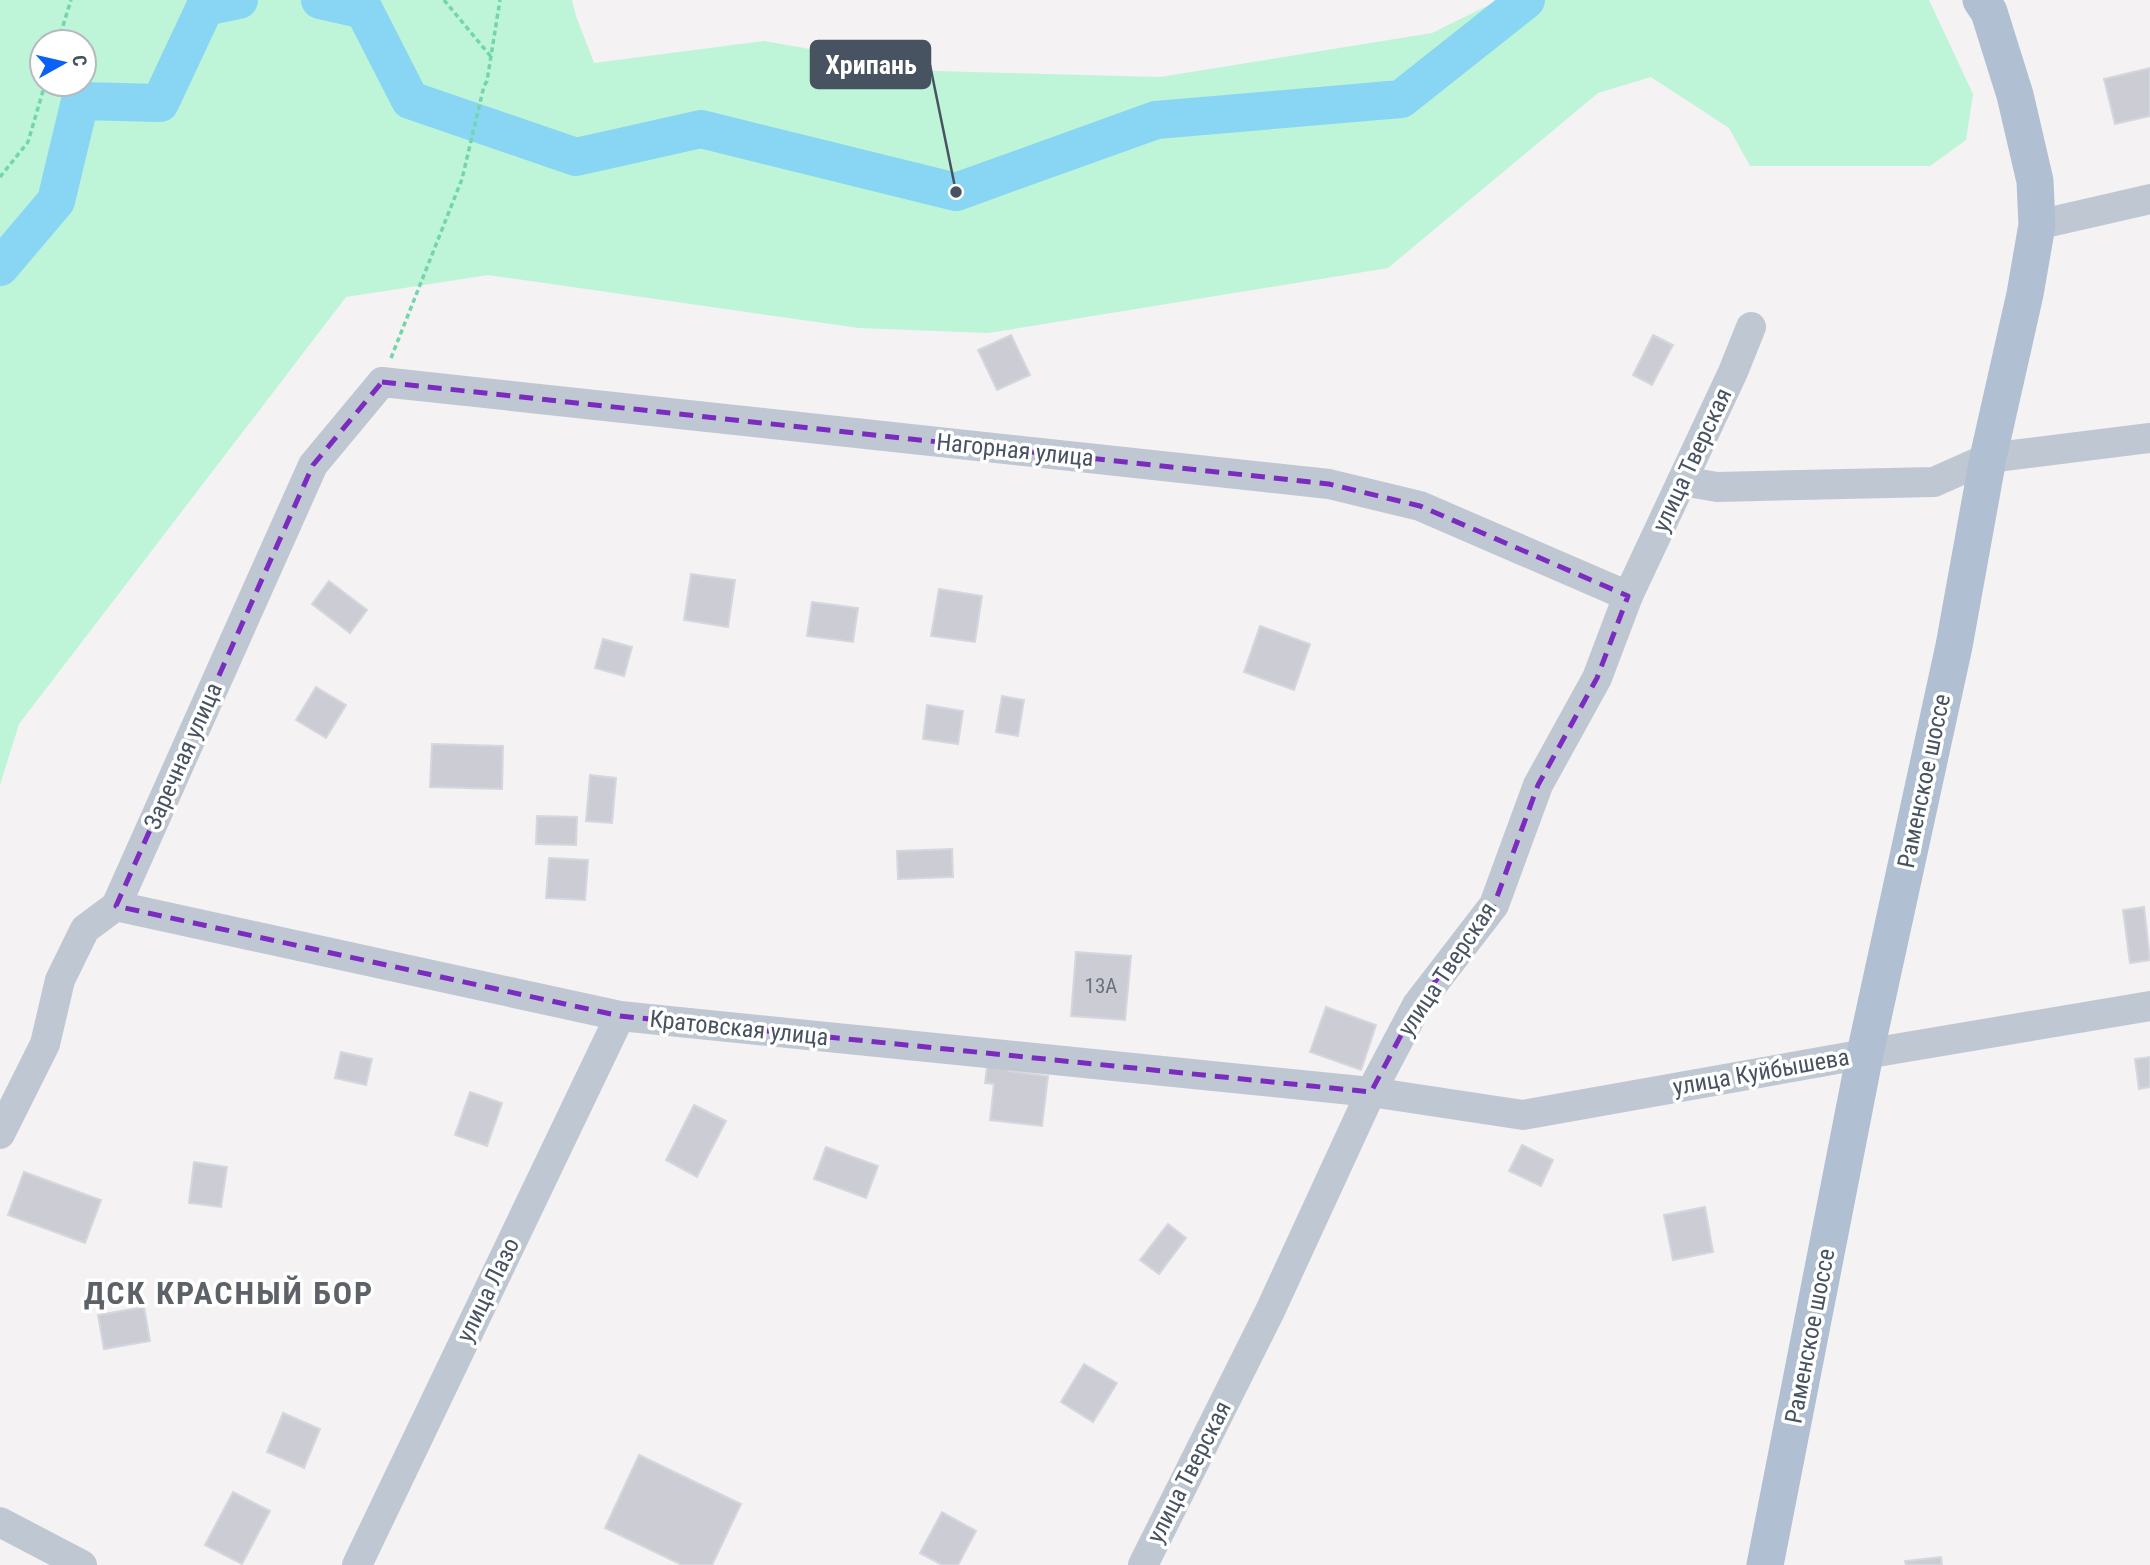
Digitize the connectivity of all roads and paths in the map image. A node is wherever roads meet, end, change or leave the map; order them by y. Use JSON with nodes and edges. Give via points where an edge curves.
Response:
{"nodes":[{"id":1,"x":71,"y":0,"type":"edge"},
{"id":2,"x":444,"y":0,"type":"edge"},
{"id":3,"x":500,"y":0,"type":"edge"},
{"id":4,"x":1982,"y":0,"type":"edge"},
{"id":5,"x":62,"y":28,"type":"edge"},
{"id":6,"x":492,"y":58,"type":"junction"},
{"id":7,"x":41,"y":98,"type":"edge"},
{"id":8,"x":0,"y":177,"type":"edge"},
{"id":9,"x":2150,"y":199,"type":"edge"},
{"id":10,"x":2037,"y":225,"type":"junction"},
{"id":11,"x":1751,"y":327,"type":"dead end"},
{"id":12,"x":382,"y":382,"type":"junction"},
{"id":13,"x":2150,"y":438,"type":"edge"},
{"id":14,"x":1989,"y":458,"type":"junction"},
{"id":15,"x":1682,"y":481,"type":"junction"},
{"id":16,"x":1628,"y":596,"type":"junction"},
{"id":17,"x":116,"y":906,"type":"junction"},
{"id":18,"x":2150,"y":1006,"type":"edge"},
{"id":19,"x":620,"y":1016,"type":"junction"},
{"id":20,"x":1865,"y":1054,"type":"junction"},
{"id":21,"x":1371,"y":1092,"type":"junction"},
{"id":22,"x":0,"y":1134,"type":"edge"},
{"id":23,"x":0,"y":1522,"type":"edge"},
{"id":24,"x":82,"y":1565,"type":"edge"},
{"id":25,"x":357,"y":1565,"type":"edge"},
{"id":26,"x":1143,"y":1565,"type":"edge"},
{"id":27,"x":1765,"y":1565,"type":"edge"}],
"edges":[{"from":1,"to":5,"type":"path"},
{"from":2,"to":6,"type":"path"},
{"from":3,"to":6,"type":"path"},
{"from":4,"to":10,"type":"main road","name":"Раменское шоссе","via":[[2015,95],[2035,181]]},
{"from":6,"to":12,"type":"path","via":[[462,179]]},
{"from":7,"to":8,"type":"path","via":[[27,142]]},
{"from":9,"to":10,"type":"street"},
{"from":10,"to":14,"type":"main road","name":"Раменское шоссе"},
{"from":11,"to":15,"type":"street","name":"улица Тверская"},
{"from":12,"to":16,"type":"street","name":"Нагорная улица","via":[[1329,484],[1420,506]]},
{"from":12,"to":17,"type":"street","name":"Заречная улица","via":[[313,465]]},
{"from":13,"to":14,"type":"street"},
{"from":14,"to":15,"type":"street","via":[[1934,482],[1717,487]]},
{"from":14,"to":20,"type":"main road","name":"Раменское шоссе","via":[[1954,646]]},
{"from":15,"to":16,"type":"street","name":"улица Тверская"},
{"from":16,"to":21,"type":"street","name":"улица Тверская","via":[[1597,678],[1538,785],[1494,905],[1417,1005]]},
{"from":17,"to":19,"type":"street","name":"Кратовская улица"},
{"from":17,"to":22,"type":"street","name":"Заречная улица","via":[[85,929],[60,981],[45,1044]]},
{"from":18,"to":20,"type":"street","name":"улица Куйбышева"},
{"from":19,"to":21,"type":"street","name":"Кратовская улица"},
{"from":19,"to":25,"type":"street","name":"улица Лазо"},
{"from":20,"to":21,"type":"street","name":"улица Куйбышева","via":[[1523,1115]]},
{"from":20,"to":27,"type":"main road","name":"Раменское шоссе"},
{"from":21,"to":26,"type":"street","name":"улица Тверская","via":[[1270,1311]]},
{"from":23,"to":24,"type":"street"}]}
